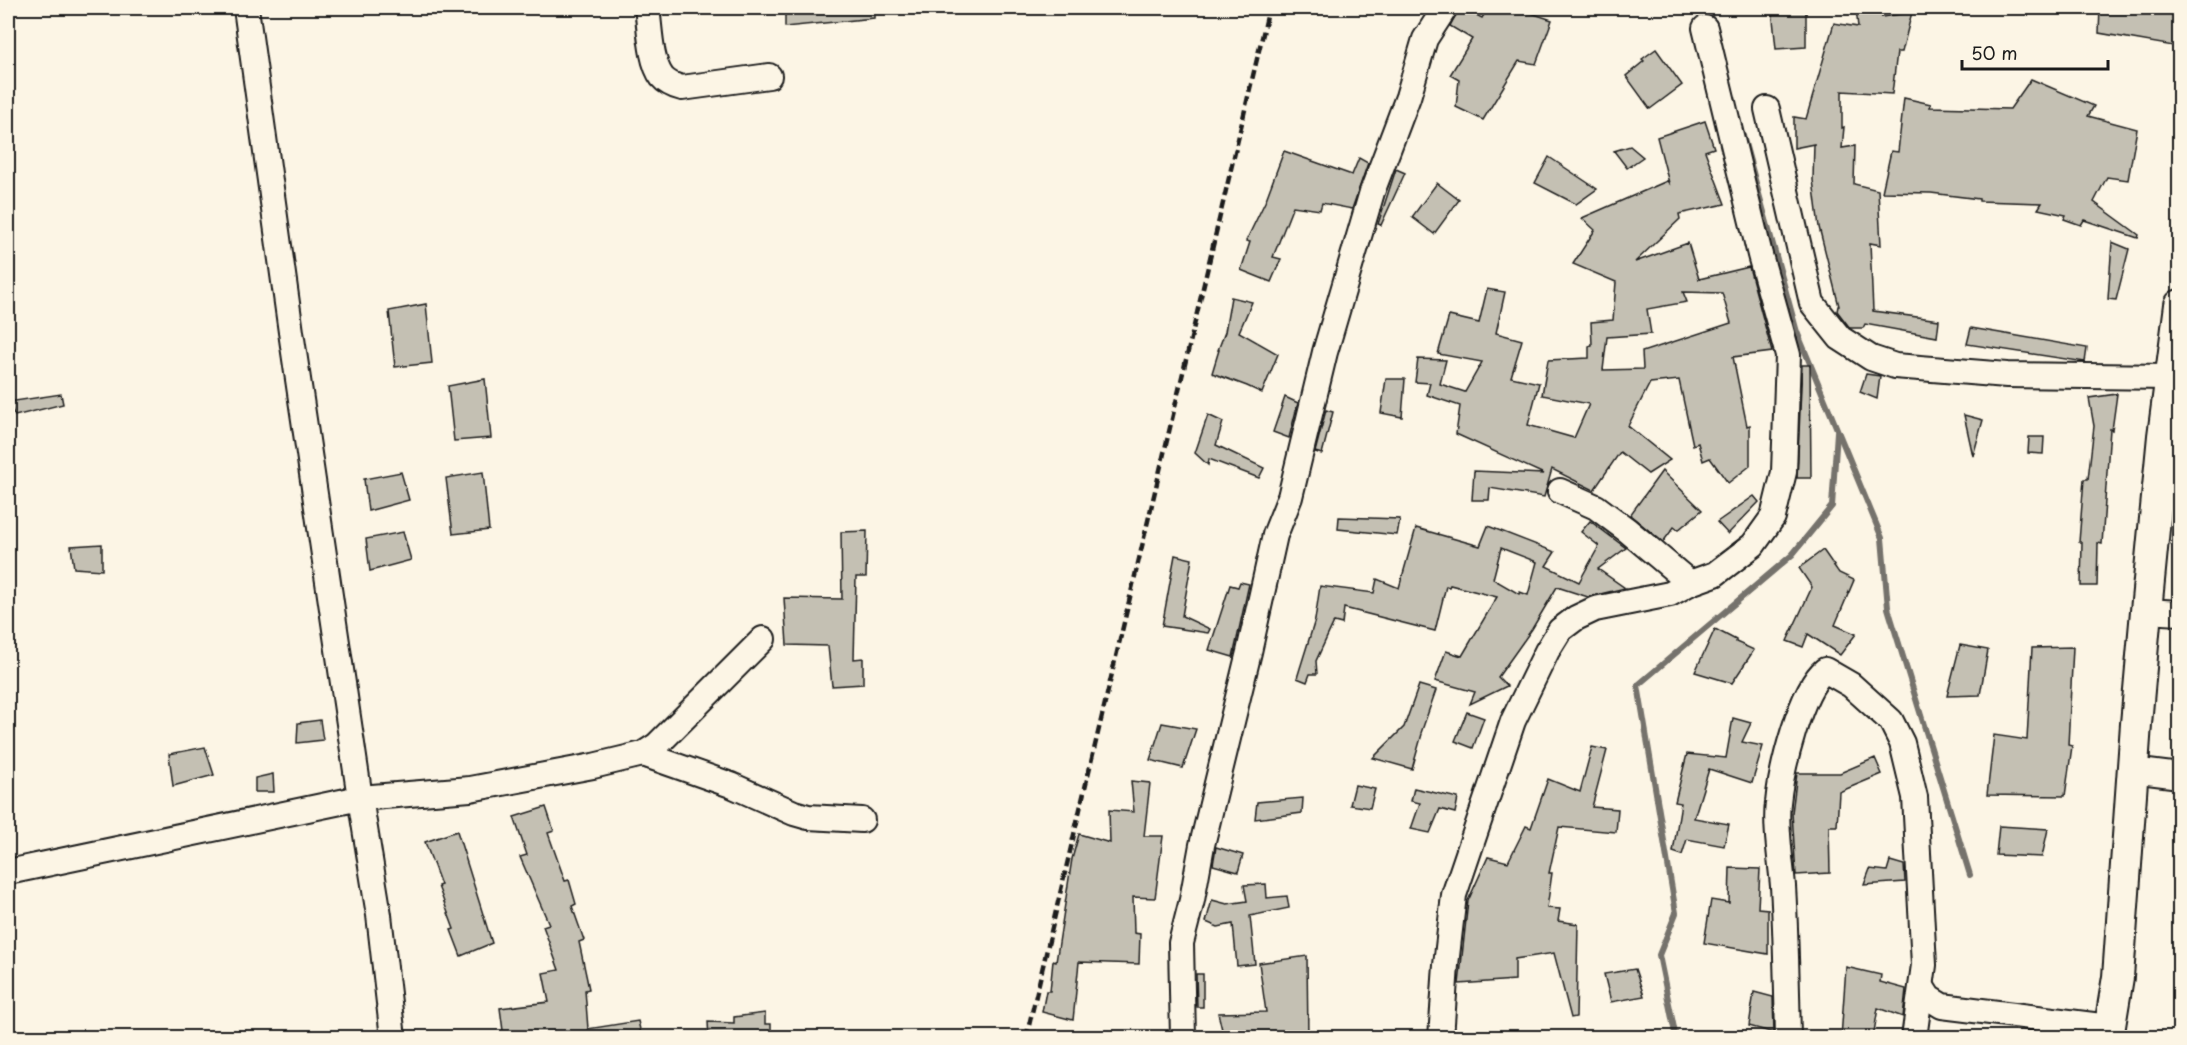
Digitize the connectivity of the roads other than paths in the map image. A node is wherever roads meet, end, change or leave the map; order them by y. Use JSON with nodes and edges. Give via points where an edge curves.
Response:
{"nodes":[{"id":1,"x":246,"y":8,"type":"edge"},
{"id":2,"x":647,"y":8,"type":"edge"},
{"id":3,"x":1445,"y":8,"type":"edge"},
{"id":4,"x":1705,"y":28,"type":"dead end"},
{"id":5,"x":769,"y":76,"type":"dead end"},
{"id":6,"x":1767,"y":109,"type":"dead end"},
{"id":7,"x":2180,"y":305,"type":"edge"},
{"id":8,"x":2170,"y":377,"type":"junction"},
{"id":9,"x":1560,"y":491,"type":"dead end"},
{"id":10,"x":1690,"y":583,"type":"junction"},
{"id":11,"x":2146,"y":611,"type":"junction"},
{"id":12,"x":2180,"y":613,"type":"edge"},
{"id":13,"x":763,"y":639,"type":"dead end"},
{"id":14,"x":643,"y":754,"type":"junction"},
{"id":15,"x":2132,"y":770,"type":"junction"},
{"id":16,"x":2180,"y":776,"type":"edge"},
{"id":17,"x":360,"y":798,"type":"junction"},
{"id":18,"x":862,"y":820,"type":"dead end"},
{"id":19,"x":8,"y":872,"type":"edge"},
{"id":20,"x":1922,"y":987,"type":"junction"},
{"id":21,"x":2108,"y":1032,"type":"edge"},
{"id":22,"x":393,"y":1038,"type":"edge"},
{"id":23,"x":1183,"y":1038,"type":"edge"},
{"id":24,"x":1441,"y":1038,"type":"edge"},
{"id":25,"x":1788,"y":1038,"type":"edge"},
{"id":26,"x":1914,"y":1038,"type":"edge"}],
"edges":[{"from":1,"to":17,"type":"street"},
{"from":2,"to":5,"type":"street","via":[[655,63],[670,85],[682,88]]},
{"from":3,"to":23,"type":"street","via":[[1425,39],[1372,192],[1325,352],[1290,497],[1270,555],[1181,943]]},
{"from":4,"to":10,"type":"street","via":[[1788,354],[1784,472],[1773,517],[1753,545],[1715,574]]},
{"from":6,"to":8,"type":"street","via":[[1812,303],[1840,338],[1871,358],[1895,366],[2007,375]]},
{"from":7,"to":8,"type":"main road"},
{"from":8,"to":11,"type":"main road"},
{"from":9,"to":10,"type":"street","via":[[1596,507]]},
{"from":10,"to":24,"type":"street","via":[[1670,594],[1595,609],[1576,618],[1560,630],[1547,651],[1513,722],[1454,895]]},
{"from":11,"to":12,"type":"street"},
{"from":11,"to":15,"type":"main road"},
{"from":13,"to":14,"type":"street","via":[[657,745]]},
{"from":14,"to":17,"type":"street","via":[[470,789]]},
{"from":14,"to":18,"type":"street","via":[[808,817]]},
{"from":15,"to":16,"type":"street"},
{"from":15,"to":21,"type":"main road","via":[[2118,977]]},
{"from":17,"to":19,"type":"street"},
{"from":17,"to":22,"type":"street"},
{"from":20,"to":21,"type":"street","via":[[1929,998],[1942,1006]]},
{"from":20,"to":25,"type":"street","via":[[1915,797],[1902,743],[1890,721],[1851,685],[1825,670],[1808,694],[1792,737],[1778,804]]},
{"from":20,"to":26,"type":"street"}]}
